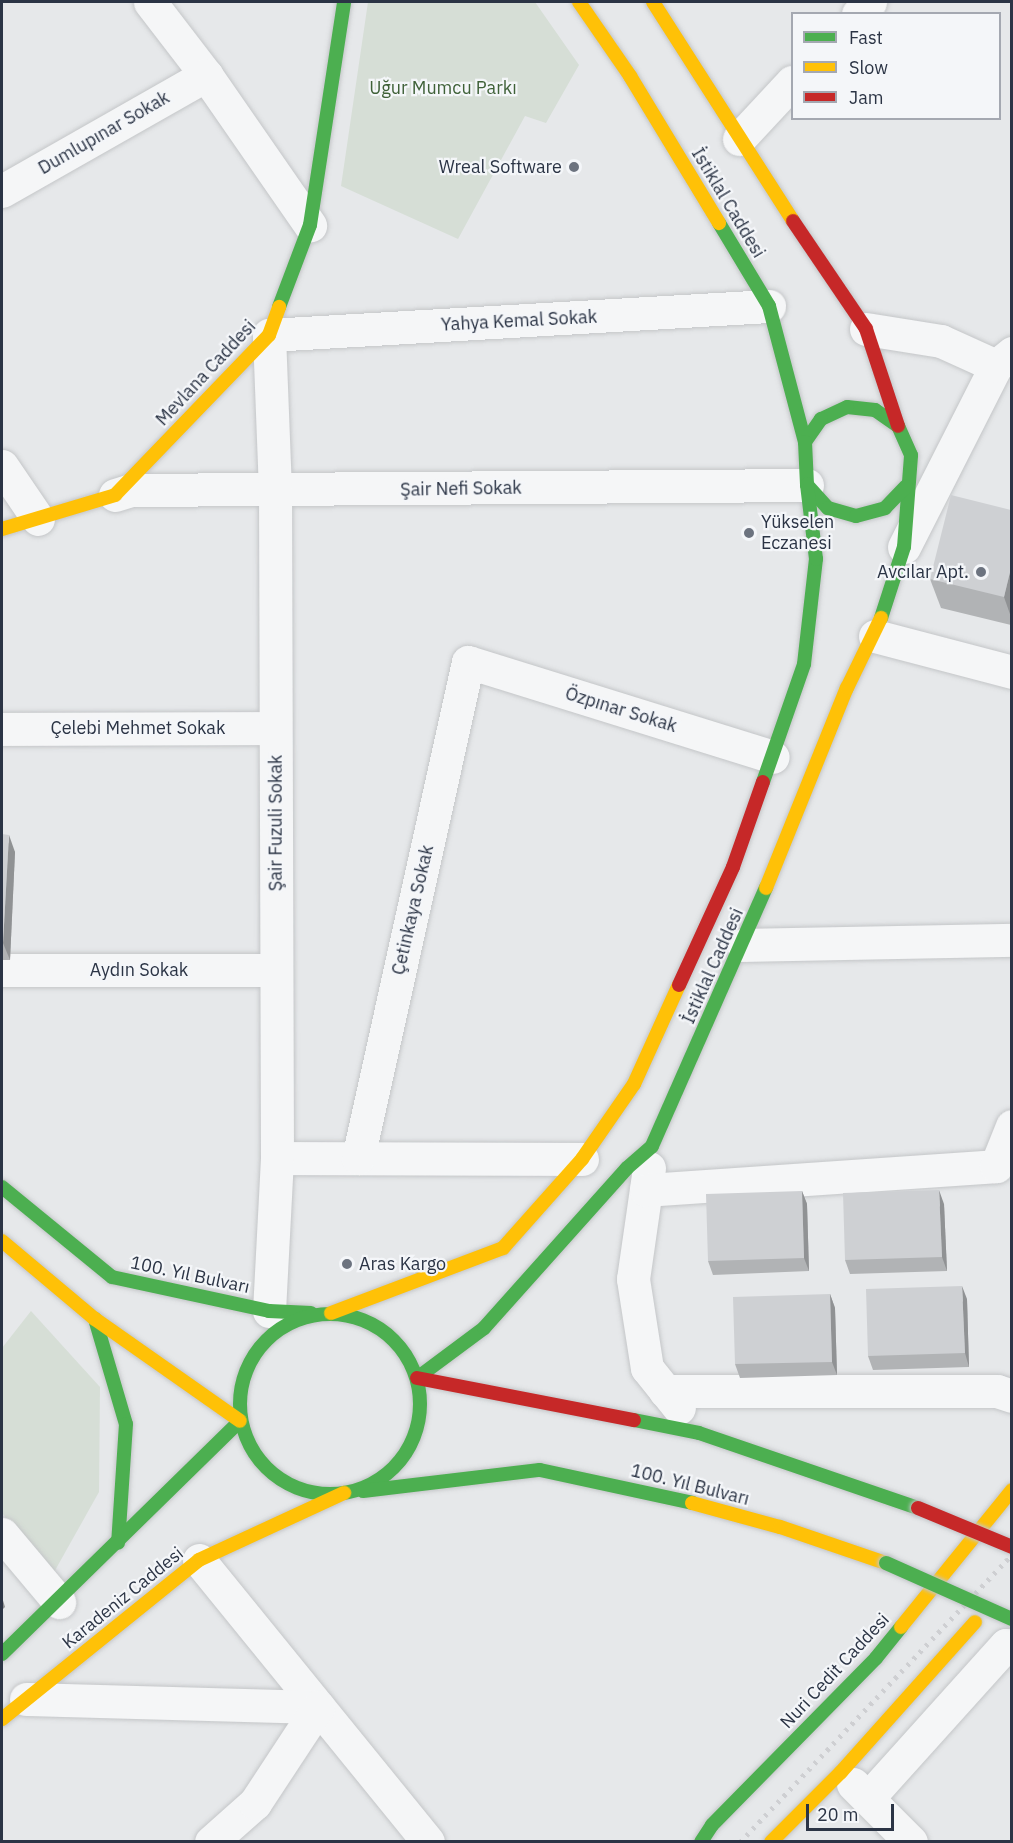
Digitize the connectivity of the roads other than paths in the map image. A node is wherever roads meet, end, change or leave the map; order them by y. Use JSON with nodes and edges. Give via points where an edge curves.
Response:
{"nodes":[{"id":1,"x":150,"y":2,"type":"edge"},
{"id":2,"x":345,"y":2,"type":"edge"},
{"id":3,"x":579,"y":2,"type":"edge"},
{"id":4,"x":653,"y":2,"type":"edge"},
{"id":5,"x":206,"y":75,"type":"junction"},
{"id":6,"x":791,"y":83,"type":"edge"},
{"id":7,"x":739,"y":139,"type":"junction"},
{"id":8,"x":2,"y":191,"type":"edge"},
{"id":9,"x":310,"y":225,"type":"junction"},
{"id":10,"x":769,"y":306,"type":"junction"},
{"id":11,"x":866,"y":328,"type":"junction"},
{"id":12,"x":269,"y":335,"type":"junction"},
{"id":13,"x":1004,"y":360,"type":"edge"},
{"id":14,"x":898,"y":426,"type":"junction"},
{"id":15,"x":805,"y":442,"type":"junction"},
{"id":16,"x":2,"y":466,"type":"edge"},
{"id":17,"x":807,"y":485,"type":"junction"},
{"id":18,"x":906,"y":486,"type":"junction"},
{"id":19,"x":275,"y":491,"type":"junction"},
{"id":20,"x":116,"y":495,"type":"junction"},
{"id":21,"x":38,"y":519,"type":"junction"},
{"id":22,"x":2,"y":529,"type":"edge"},
{"id":23,"x":904,"y":547,"type":"junction"},
{"id":24,"x":875,"y":636,"type":"junction"},
{"id":25,"x":468,"y":662,"type":"joint"},
{"id":26,"x":1011,"y":672,"type":"edge"},
{"id":27,"x":275,"y":728,"type":"junction"},
{"id":28,"x":2,"y":729,"type":"edge"},
{"id":29,"x":773,"y":757,"type":"junction"},
{"id":30,"x":1011,"y":940,"type":"edge"},
{"id":31,"x":744,"y":945,"type":"junction"},
{"id":32,"x":2,"y":970,"type":"edge"},
{"id":33,"x":276,"y":970,"type":"junction"},
{"id":34,"x":1011,"y":1126,"type":"edge"},
{"id":35,"x":652,"y":1146,"type":"junction"},
{"id":36,"x":277,"y":1158,"type":"junction"},
{"id":37,"x":358,"y":1158,"type":"junction"},
{"id":38,"x":582,"y":1159,"type":"junction"},
{"id":39,"x":2,"y":1187,"type":"edge"},
{"id":40,"x":646,"y":1190,"type":"junction"},
{"id":41,"x":2,"y":1241,"type":"edge"},
{"id":42,"x":269,"y":1311,"type":"junction"},
{"id":43,"x":331,"y":1313,"type":"junction"},
{"id":44,"x":95,"y":1319,"type":"junction"},
{"id":45,"x":417,"y":1378,"type":"junction"},
{"id":46,"x":665,"y":1391,"type":"junction"},
{"id":47,"x":1011,"y":1396,"type":"edge"},
{"id":48,"x":240,"y":1421,"type":"junction"},
{"id":49,"x":699,"y":1433,"type":"junction"},
{"id":50,"x":1011,"y":1490,"type":"edge"},
{"id":51,"x":344,"y":1493,"type":"junction"},
{"id":52,"x":2,"y":1534,"type":"edge"},
{"id":53,"x":118,"y":1543,"type":"junction"},
{"id":54,"x":1011,"y":1547,"type":"edge"},
{"id":55,"x":199,"y":1560,"type":"junction"},
{"id":56,"x":59,"y":1602,"type":"junction"},
{"id":57,"x":1011,"y":1619,"type":"edge"},
{"id":58,"x":975,"y":1622,"type":"dead end"},
{"id":59,"x":1011,"y":1648,"type":"edge"},
{"id":60,"x":2,"y":1654,"type":"edge"},
{"id":61,"x":318,"y":1707,"type":"junction"},
{"id":62,"x":14,"y":1709,"type":"edge"},
{"id":63,"x":841,"y":1772,"type":"junction"},
{"id":64,"x":868,"y":1798,"type":"junction"},
{"id":65,"x":421,"y":1839,"type":"edge"},
{"id":66,"x":211,"y":1842,"type":"edge"},
{"id":67,"x":701,"y":1842,"type":"edge"},
{"id":68,"x":771,"y":1842,"type":"edge"},
{"id":69,"x":911,"y":1842,"type":"edge"}],
"edges":[{"from":1,"to":5,"type":"street"},
{"from":2,"to":9,"type":"main road","name":"Mevlana Caddesi"},
{"from":3,"to":10,"type":"main road","name":"İstiklal Caddesi","via":[[630,76]]},
{"from":4,"to":7,"type":"main road"},
{"from":5,"to":8,"type":"street","name":"Dumlupınar Sokak"},
{"from":5,"to":9,"type":"street"},
{"from":6,"to":7,"type":"street"},
{"from":7,"to":11,"type":"main road"},
{"from":9,"to":12,"type":"main road","name":"Mevlana Caddesi"},
{"from":10,"to":12,"type":"street","name":"Yahya Kemal Sokak"},
{"from":10,"to":15,"type":"main road","name":"İstiklal Caddesi"},
{"from":11,"to":13,"type":"street","via":[[941,341]]},
{"from":11,"to":14,"type":"main road"},
{"from":12,"to":19,"type":"street","name":"Şair Fuzuli Sokak"},
{"from":12,"to":20,"type":"main road","name":"Mevlana Caddesi"},
{"from":13,"to":23,"type":"street"},
{"from":14,"to":15,"type":"main road","via":[[875,410],[847,407],[821,419]]},
{"from":14,"to":18,"type":"main road","via":[[911,455]]},
{"from":15,"to":17,"type":"main road"},
{"from":16,"to":21,"type":"street"},
{"from":17,"to":18,"type":"main road","via":[[828,508],[856,516],[885,508]]},
{"from":17,"to":19,"type":"street","name":"Şair Nefi Sokak"},
{"from":17,"to":29,"type":"main road","name":"İstiklal Caddesi","via":[[816,559],[804,664]]},
{"from":18,"to":23,"type":"main road","name":"İstiklal Caddesi"},
{"from":19,"to":20,"type":"street","name":"Şair Nefi Sokak","via":[[131,490]]},
{"from":19,"to":27,"type":"street","name":"Şair Fuzuli Sokak"},
{"from":20,"to":21,"type":"main road","name":"Mevlana Caddesi"},
{"from":21,"to":22,"type":"main road","name":"Mevlana Caddesi"},
{"from":23,"to":24,"type":"main road","name":"İstiklal Caddesi"},
{"from":24,"to":26,"type":"street"},
{"from":24,"to":31,"type":"main road","name":"İstiklal Caddesi","via":[[847,688]]},
{"from":25,"to":29,"type":"street","name":"Özpınar Sokak"},
{"from":25,"to":37,"type":"street","name":"Çetinkaya Sokak"},
{"from":27,"to":28,"type":"street","name":"Çelebi Mehmet Sokak"},
{"from":27,"to":33,"type":"street","name":"Şair Fuzuli Sokak"},
{"from":29,"to":38,"type":"main road","name":"İstiklal Caddesi","via":[[733,867],[634,1084]]},
{"from":30,"to":31,"type":"street"},
{"from":31,"to":35,"type":"main road","name":"İstiklal Caddesi"},
{"from":32,"to":33,"type":"street","name":"Aydın Sokak"},
{"from":33,"to":36,"type":"street","name":"Şair Fuzuli Sokak"},
{"from":34,"to":40,"type":"street","via":[[996,1166]]},
{"from":35,"to":40,"type":"street"},
{"from":35,"to":45,"type":"main road","name":"İstiklal Caddesi","via":[[627,1168],[484,1328]]},
{"from":36,"to":37,"type":"street"},
{"from":36,"to":42,"type":"street","name":"Şair Fuzuli Sokak"},
{"from":37,"to":38,"type":"street"},
{"from":38,"to":43,"type":"main road","name":"İstiklal Caddesi","via":[[503,1248]]},
{"from":39,"to":42,"type":"main road","name":"100. Yıl Bulvarı","via":[[112,1277]]},
{"from":40,"to":46,"type":"street","via":[[633,1279],[646,1368]]},
{"from":41,"to":44,"type":"main road"},
{"from":42,"to":43,"type":"main road","name":"100. Yıl Bulvarı"},
{"from":43,"to":45,"type":"main road","via":[[359,1318],[385,1332],[405,1353]]},
{"from":43,"to":48,"type":"main road","via":[[304,1317],[280,1328],[260,1346],[246,1368],[240,1394]]},
{"from":44,"to":48,"type":"main road"},
{"from":44,"to":53,"type":"main road","via":[[126,1424]]},
{"from":45,"to":49,"type":"main road"},
{"from":45,"to":51,"type":"main road","via":[[421,1409],[414,1439],[398,1465],[373,1484]]},
{"from":46,"to":47,"type":"street","via":[[997,1391]]},
{"from":46,"to":49,"type":"street"},
{"from":48,"to":51,"type":"main road","via":[[250,1447],[267,1469],[282,1480],[316,1493]]},
{"from":48,"to":53,"type":"main road","name":"Karadeniz Caddesi"},
{"from":49,"to":54,"type":"main road","bridge":true,"via":[[918,1508]]},
{"from":50,"to":67,"type":"main road","name":"Nuri Cedit Caddesi","via":[[876,1658],[712,1825]]},
{"from":51,"to":55,"type":"main road","name":"Karadeniz Caddesi"},
{"from":51,"to":57,"type":"main road","name":"100. Yıl Bulvarı","bridge":true,"via":[[540,1470],[652,1492],[780,1527],[886,1563]]},
{"from":52,"to":56,"type":"street"},
{"from":53,"to":56,"type":"main road","name":"Karadeniz Caddesi"},
{"from":55,"to":61,"type":"street"},
{"from":55,"to":62,"type":"main road","name":"Karadeniz Caddesi"},
{"from":56,"to":60,"type":"main road","name":"Karadeniz Caddesi"},
{"from":58,"to":63,"type":"main road"},
{"from":59,"to":64,"type":"street","via":[[1006,1645]]},
{"from":61,"to":62,"type":"street"},
{"from":61,"to":65,"type":"street"},
{"from":61,"to":66,"type":"street","via":[[255,1803]]},
{"from":63,"to":64,"type":"street"},
{"from":63,"to":68,"type":"main road"},
{"from":64,"to":69,"type":"street"}]}
